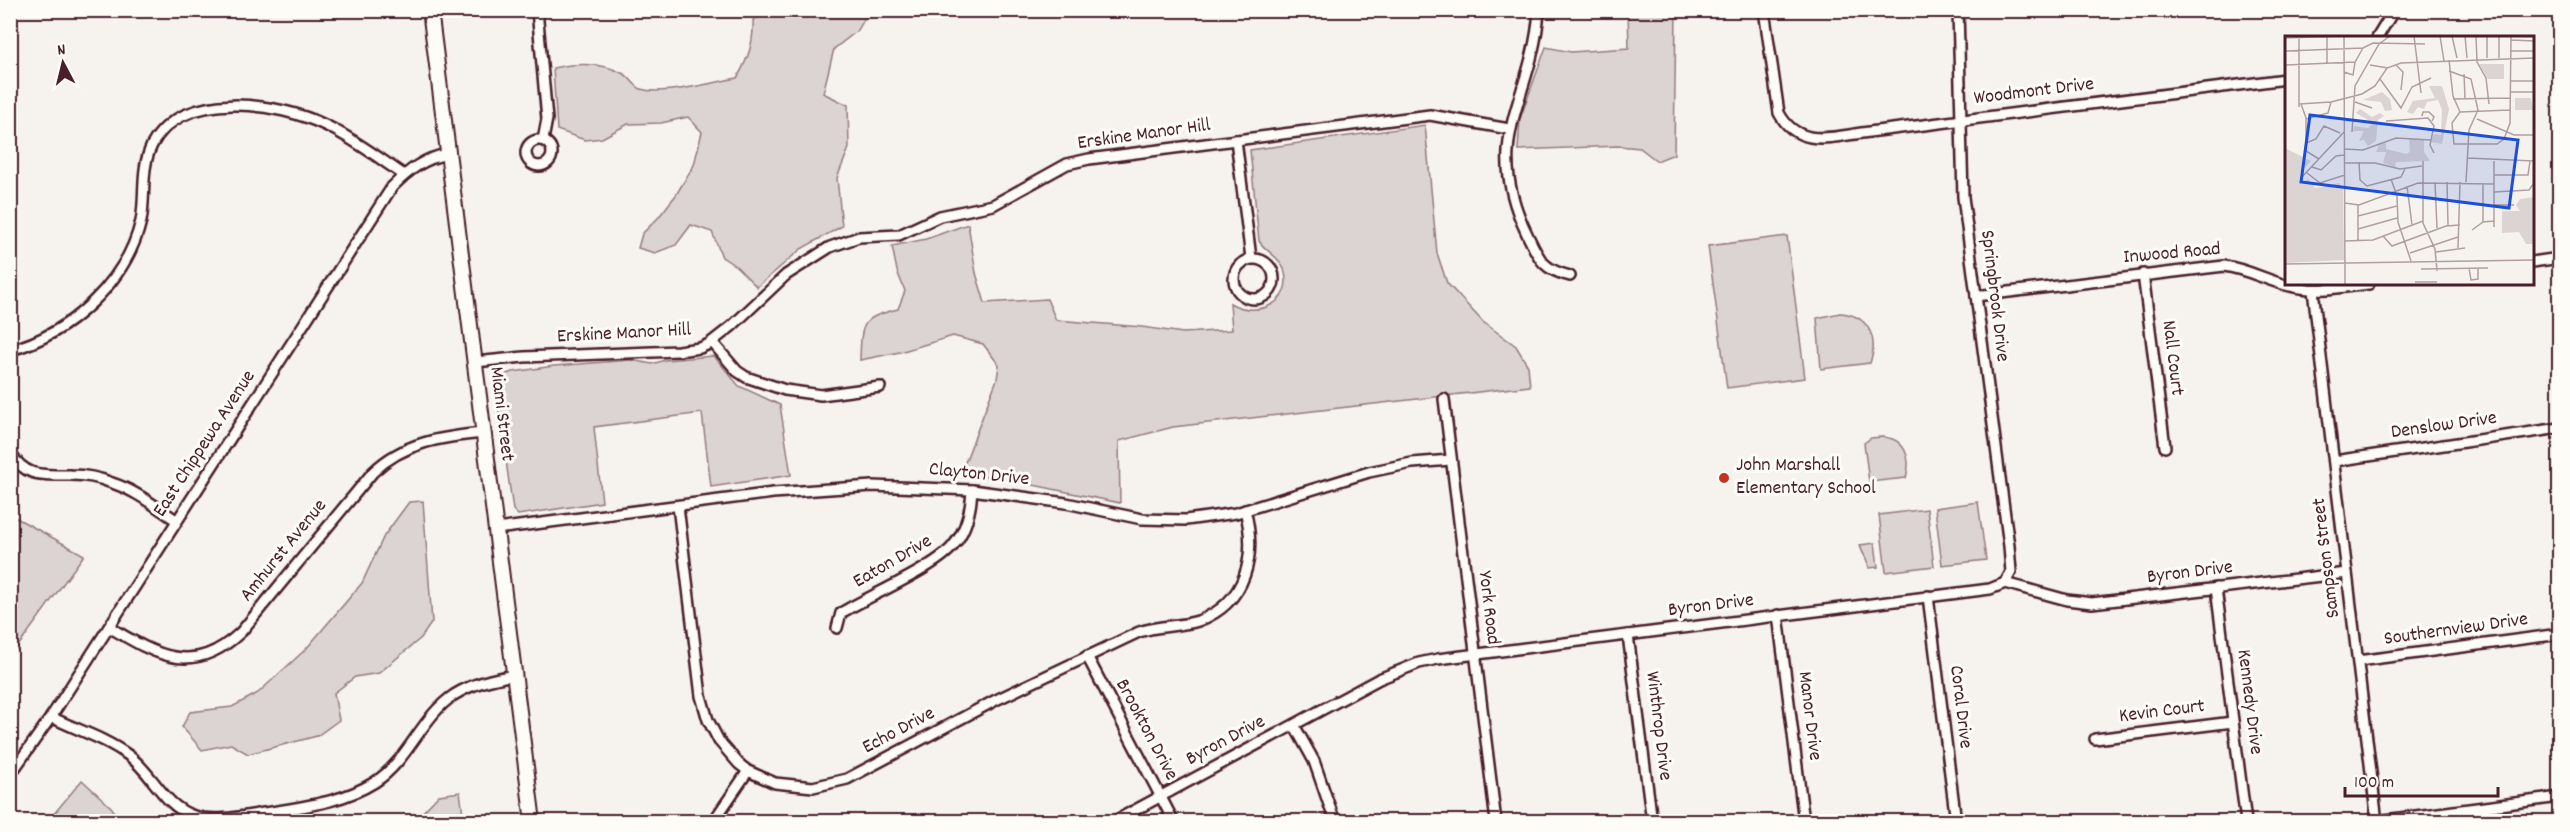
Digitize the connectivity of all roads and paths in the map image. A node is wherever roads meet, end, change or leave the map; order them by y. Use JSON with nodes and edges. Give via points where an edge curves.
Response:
{"nodes":[{"id":1,"x":430,"y":10,"type":"edge"},
{"id":2,"x":537,"y":10,"type":"edge"},
{"id":3,"x":1539,"y":10,"type":"edge"},
{"id":4,"x":1764,"y":10,"type":"edge"},
{"id":5,"x":1958,"y":10,"type":"edge"},
{"id":6,"x":2394,"y":10,"type":"edge"},
{"id":7,"x":2378,"y":36,"type":"edge"},
{"id":8,"x":2285,"y":79,"type":"edge"},
{"id":9,"x":1961,"y":119,"type":"junction"},
{"id":10,"x":1509,"y":129,"type":"junction"},
{"id":11,"x":543,"y":140,"type":"dead end"},
{"id":12,"x":1236,"y":140,"type":"junction"},
{"id":13,"x":448,"y":154,"type":"junction"},
{"id":14,"x":404,"y":175,"type":"junction"},
{"id":15,"x":1251,"y":258,"type":"junction"},
{"id":16,"x":2559,"y":258,"type":"edge"},
{"id":17,"x":2534,"y":262,"type":"edge"},
{"id":18,"x":2143,"y":274,"type":"junction"},
{"id":19,"x":1570,"y":276,"type":"dead end"},
{"id":20,"x":2285,"y":284,"type":"edge"},
{"id":21,"x":2287,"y":285,"type":"edge"},
{"id":22,"x":2359,"y":285,"type":"edge"},
{"id":23,"x":2313,"y":290,"type":"junction"},
{"id":24,"x":1976,"y":296,"type":"junction"},
{"id":25,"x":712,"y":342,"type":"junction"},
{"id":26,"x":10,"y":350,"type":"edge"},
{"id":27,"x":475,"y":362,"type":"junction"},
{"id":28,"x":880,"y":387,"type":"dead end"},
{"id":29,"x":1444,"y":399,"type":"dead end"},
{"id":30,"x":2559,"y":428,"type":"edge"},
{"id":31,"x":483,"y":433,"type":"junction"},
{"id":32,"x":2165,"y":447,"type":"dead end"},
{"id":33,"x":10,"y":453,"type":"edge"},
{"id":34,"x":1451,"y":460,"type":"junction"},
{"id":35,"x":2334,"y":461,"type":"junction"},
{"id":36,"x":972,"y":490,"type":"junction"},
{"id":37,"x":678,"y":506,"type":"junction"},
{"id":38,"x":1245,"y":510,"type":"junction"},
{"id":39,"x":176,"y":520,"type":"junction"},
{"id":40,"x":496,"y":529,"type":"junction"},
{"id":41,"x":2347,"y":573,"type":"junction"},
{"id":42,"x":2005,"y":583,"type":"junction"},
{"id":43,"x":2216,"y":588,"type":"junction"},
{"id":44,"x":1928,"y":596,"type":"junction"},
{"id":45,"x":1778,"y":615,"type":"junction"},
{"id":46,"x":109,"y":627,"type":"junction"},
{"id":47,"x":837,"y":628,"type":"dead end"},
{"id":48,"x":2559,"y":634,"type":"edge"},
{"id":49,"x":1628,"y":635,"type":"junction"},
{"id":50,"x":1476,"y":653,"type":"junction"},
{"id":51,"x":1087,"y":656,"type":"junction"},
{"id":52,"x":2358,"y":661,"type":"junction"},
{"id":53,"x":514,"y":675,"type":"junction"},
{"id":54,"x":51,"y":717,"type":"junction"},
{"id":55,"x":2233,"y":722,"type":"junction"},
{"id":56,"x":1294,"y":725,"type":"junction"},
{"id":57,"x":2095,"y":739,"type":"dead end"},
{"id":58,"x":748,"y":771,"type":"junction"},
{"id":59,"x":10,"y":775,"type":"edge"},
{"id":60,"x":1161,"y":796,"type":"junction"},
{"id":61,"x":2559,"y":797,"type":"edge"},
{"id":62,"x":2377,"y":821,"type":"edge"},
{"id":63,"x":533,"y":822,"type":"edge"},
{"id":64,"x":713,"y":822,"type":"edge"},
{"id":65,"x":1113,"y":822,"type":"edge"},
{"id":66,"x":1174,"y":822,"type":"edge"},
{"id":67,"x":1335,"y":822,"type":"edge"},
{"id":68,"x":1496,"y":822,"type":"edge"},
{"id":69,"x":1652,"y":822,"type":"edge"},
{"id":70,"x":1804,"y":822,"type":"edge"},
{"id":71,"x":1956,"y":822,"type":"edge"},
{"id":72,"x":2246,"y":822,"type":"edge"}],
"edges":[{"from":1,"to":13,"type":"street","name":"Miami Street"},
{"from":2,"to":11,"type":"street","via":[[547,119]]},
{"from":3,"to":10,"type":"street","via":[[1537,32]]},
{"from":4,"to":9,"type":"street","name":"Woodmont Drive","via":[[1779,113],[1789,127],[1806,138]]},
{"from":5,"to":9,"type":"street","name":"Springbrook Drive"},
{"from":6,"to":7,"type":"street"},
{"from":8,"to":9,"type":"street","name":"Woodmont Drive"},
{"from":9,"to":24,"type":"street","name":"Springbrook Drive","via":[[1963,197]]},
{"from":10,"to":12,"type":"street","name":"Erskine Manor Hill","via":[[1430,115]]},
{"from":10,"to":19,"type":"street","via":[[1509,186],[1518,216],[1544,264],[1553,272]]},
{"from":12,"to":15,"type":"street"},
{"from":12,"to":25,"type":"street","name":"Erskine Manor Hill","via":[[1067,164],[993,205],[940,216],[899,235],[843,241],[786,275]]},
{"from":13,"to":14,"type":"street","name":"East Chippewa Avenue","via":[[424,161]]},
{"from":13,"to":27,"type":"street","name":"Miami Street"},
{"from":14,"to":26,"type":"street","via":[[327,126],[302,117],[252,106],[196,110],[166,127],[152,146],[144,172],[141,220],[122,267],[69,324],[43,340]]},
{"from":14,"to":39,"type":"street","name":"East Chippewa Avenue","via":[[382,202]]},
{"from":15,"to":15,"type":"street","via":[[1236,270],[1234,285],[1242,296],[1255,300],[1268,294],[1274,275],[1266,263]]},
{"from":16,"to":17,"type":"street"},
{"from":18,"to":20,"type":"street","name":"Inwood Road","via":[[2224,266]]},
{"from":18,"to":24,"type":"street","name":"Inwood Road"},
{"from":18,"to":32,"type":"street","name":"Nall Court"},
{"from":21,"to":23,"type":"street","name":"Inwood Road"},
{"from":22,"to":23,"type":"street","name":"Inwood Road"},
{"from":23,"to":35,"type":"street","name":"Sampson Street"},
{"from":24,"to":42,"type":"street","name":"Springbrook Drive","via":[[2009,546],[2011,572]]},
{"from":25,"to":27,"type":"street","name":"Erskine Manor Hill","via":[[678,351]]},
{"from":25,"to":28,"type":"street","via":[[746,377],[785,390],[821,395]]},
{"from":27,"to":31,"type":"street","name":"Miami Street"},
{"from":29,"to":34,"type":"street","name":"York Road"},
{"from":30,"to":35,"type":"street","name":"Denslow Drive"},
{"from":31,"to":40,"type":"street","name":"Miami Street"},
{"from":31,"to":46,"type":"street","name":"Amhurst Avenue","via":[[427,441],[383,462],[241,632],[217,651],[183,658],[157,654]]},
{"from":33,"to":39,"type":"street","via":[[19,466],[30,472],[113,483]]},
{"from":34,"to":38,"type":"street","name":"Clayton Drive","via":[[1369,471]]},
{"from":34,"to":50,"type":"street","name":"York Road"},
{"from":35,"to":41,"type":"street","name":"Sampson Street"},
{"from":36,"to":37,"type":"street","name":"Clayton Drive","via":[[915,486],[824,488]]},
{"from":36,"to":38,"type":"street","name":"Clayton Drive","via":[[1142,519],[1205,519]]},
{"from":36,"to":47,"type":"street","name":"Eaton Drive","via":[[964,527],[952,548],[841,613]]},
{"from":37,"to":40,"type":"street","name":"Clayton Drive"},
{"from":37,"to":58,"type":"street","name":"Echo Drive","via":[[704,709],[719,741]]},
{"from":38,"to":51,"type":"street","name":"Echo Drive","via":[[1251,541],[1249,565],[1227,602],[1207,617],[1153,627]]},
{"from":39,"to":46,"type":"street","name":"East Chippewa Avenue"},
{"from":40,"to":53,"type":"street","name":"Miami Street"},
{"from":41,"to":43,"type":"street","name":"Byron Drive"},
{"from":41,"to":52,"type":"street","name":"Sampson Street"},
{"from":42,"to":43,"type":"street","name":"Byron Drive","via":[[2092,603]]},
{"from":42,"to":44,"type":"street","name":"Byron Drive","via":[[1990,589]]},
{"from":43,"to":55,"type":"street","name":"Kennedy Drive"},
{"from":44,"to":45,"type":"street","name":"Byron Drive"},
{"from":44,"to":71,"type":"street","name":"Coral Drive"},
{"from":45,"to":49,"type":"street","name":"Byron Drive"},
{"from":45,"to":70,"type":"street","name":"Manor Drive"},
{"from":46,"to":54,"type":"street","name":"East Chippewa Avenue"},
{"from":48,"to":52,"type":"street","name":"Southernview Drive"},
{"from":49,"to":50,"type":"street","name":"Byron Drive"},
{"from":49,"to":69,"type":"street","name":"Winthrop Drive"},
{"from":50,"to":56,"type":"street","name":"Byron Drive","via":[[1396,671]]},
{"from":50,"to":68,"type":"street","name":"York Road"},
{"from":51,"to":58,"type":"street","name":"Echo Drive","via":[[847,779],[802,787],[775,783]]},
{"from":51,"to":60,"type":"street","name":"Brookton Drive"},
{"from":52,"to":62,"type":"street","name":"Sampson Street"},
{"from":53,"to":54,"type":"street","via":[[489,680],[453,696],[389,771],[356,792],[322,804],[229,818],[205,819],[182,811],[163,795],[146,771],[111,743]]},
{"from":53,"to":63,"type":"street","name":"Miami Street"},
{"from":54,"to":59,"type":"street","name":"East Chippewa Avenue"},
{"from":55,"to":57,"type":"street","name":"Kevin Court"},
{"from":55,"to":72,"type":"street","name":"Kennedy Drive"},
{"from":56,"to":60,"type":"street","name":"Byron Drive"},
{"from":56,"to":67,"type":"street","via":[[1314,761]]},
{"from":58,"to":64,"type":"street"},
{"from":60,"to":65,"type":"street","name":"Byron Drive"},
{"from":60,"to":66,"type":"street","name":"Brookton Drive"},
{"from":61,"to":62,"type":"street"}]}
